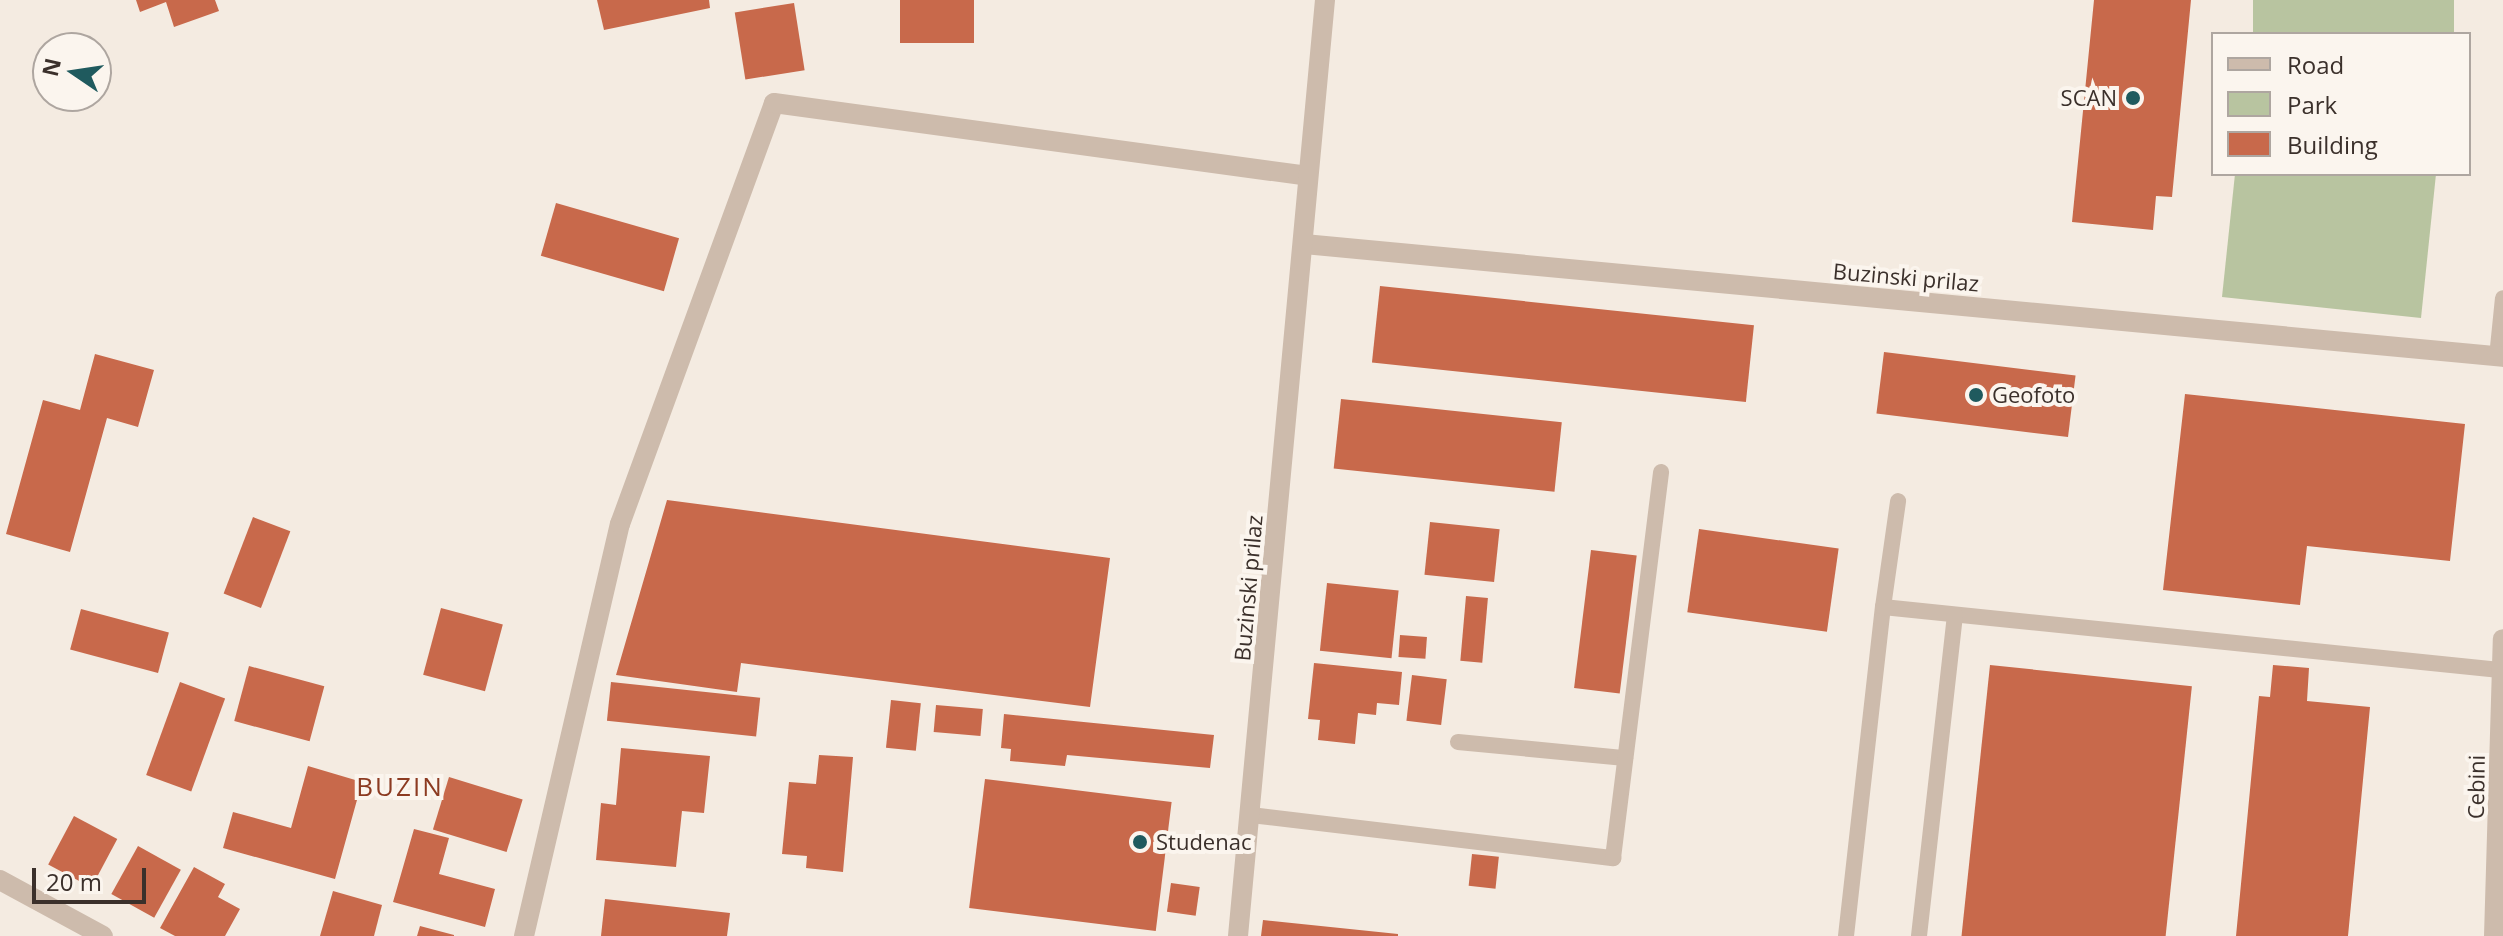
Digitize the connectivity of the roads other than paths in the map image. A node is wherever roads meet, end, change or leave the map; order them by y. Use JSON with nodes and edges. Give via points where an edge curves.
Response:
{"nodes":[{"id":1,"x":1325,"y":0,"type":"edge"},
{"id":2,"x":1308,"y":176,"type":"junction"},
{"id":3,"x":1304,"y":244,"type":"junction"},
{"id":4,"x":2503,"y":298,"type":"edge"},
{"id":5,"x":2500,"y":357,"type":"edge"},
{"id":6,"x":1661,"y":472,"type":"dead end"},
{"id":7,"x":1898,"y":501,"type":"dead end"},
{"id":8,"x":1883,"y":607,"type":"junction"},
{"id":9,"x":1955,"y":615,"type":"junction"},
{"id":10,"x":2503,"y":639,"type":"edge"},
{"id":11,"x":2500,"y":670,"type":"junction"},
{"id":12,"x":1458,"y":742,"type":"dead end"},
{"id":13,"x":1625,"y":758,"type":"junction"},
{"id":14,"x":1251,"y":815,"type":"junction"},
{"id":15,"x":0,"y":880,"type":"edge"},
{"id":16,"x":103,"y":936,"type":"edge"},
{"id":17,"x":524,"y":936,"type":"edge"},
{"id":18,"x":1238,"y":936,"type":"edge"},
{"id":19,"x":1846,"y":936,"type":"edge"},
{"id":20,"x":1919,"y":936,"type":"edge"},
{"id":21,"x":2494,"y":936,"type":"edge"}],
"edges":[{"from":1,"to":2,"type":"street","name":"Buzinski prilaz"},
{"from":2,"to":3,"type":"street","name":"Buzinski prilaz"},
{"from":2,"to":17,"type":"street","via":[[774,103],[620,524]]},
{"from":3,"to":5,"type":"street","name":"Buzinski prilaz"},
{"from":3,"to":14,"type":"street","name":"Buzinski prilaz"},
{"from":4,"to":5,"type":"lane"},
{"from":6,"to":13,"type":"lane"},
{"from":7,"to":8,"type":"lane"},
{"from":8,"to":9,"type":"lane"},
{"from":8,"to":19,"type":"lane"},
{"from":9,"to":11,"type":"lane"},
{"from":9,"to":20,"type":"lane"},
{"from":10,"to":11,"type":"street","name":"Cebini"},
{"from":11,"to":21,"type":"street","name":"Cebini"},
{"from":12,"to":13,"type":"lane"},
{"from":13,"to":14,"type":"lane","via":[[1613,858]]},
{"from":14,"to":18,"type":"street","name":"Buzinski prilaz"},
{"from":15,"to":16,"type":"street"}]}
